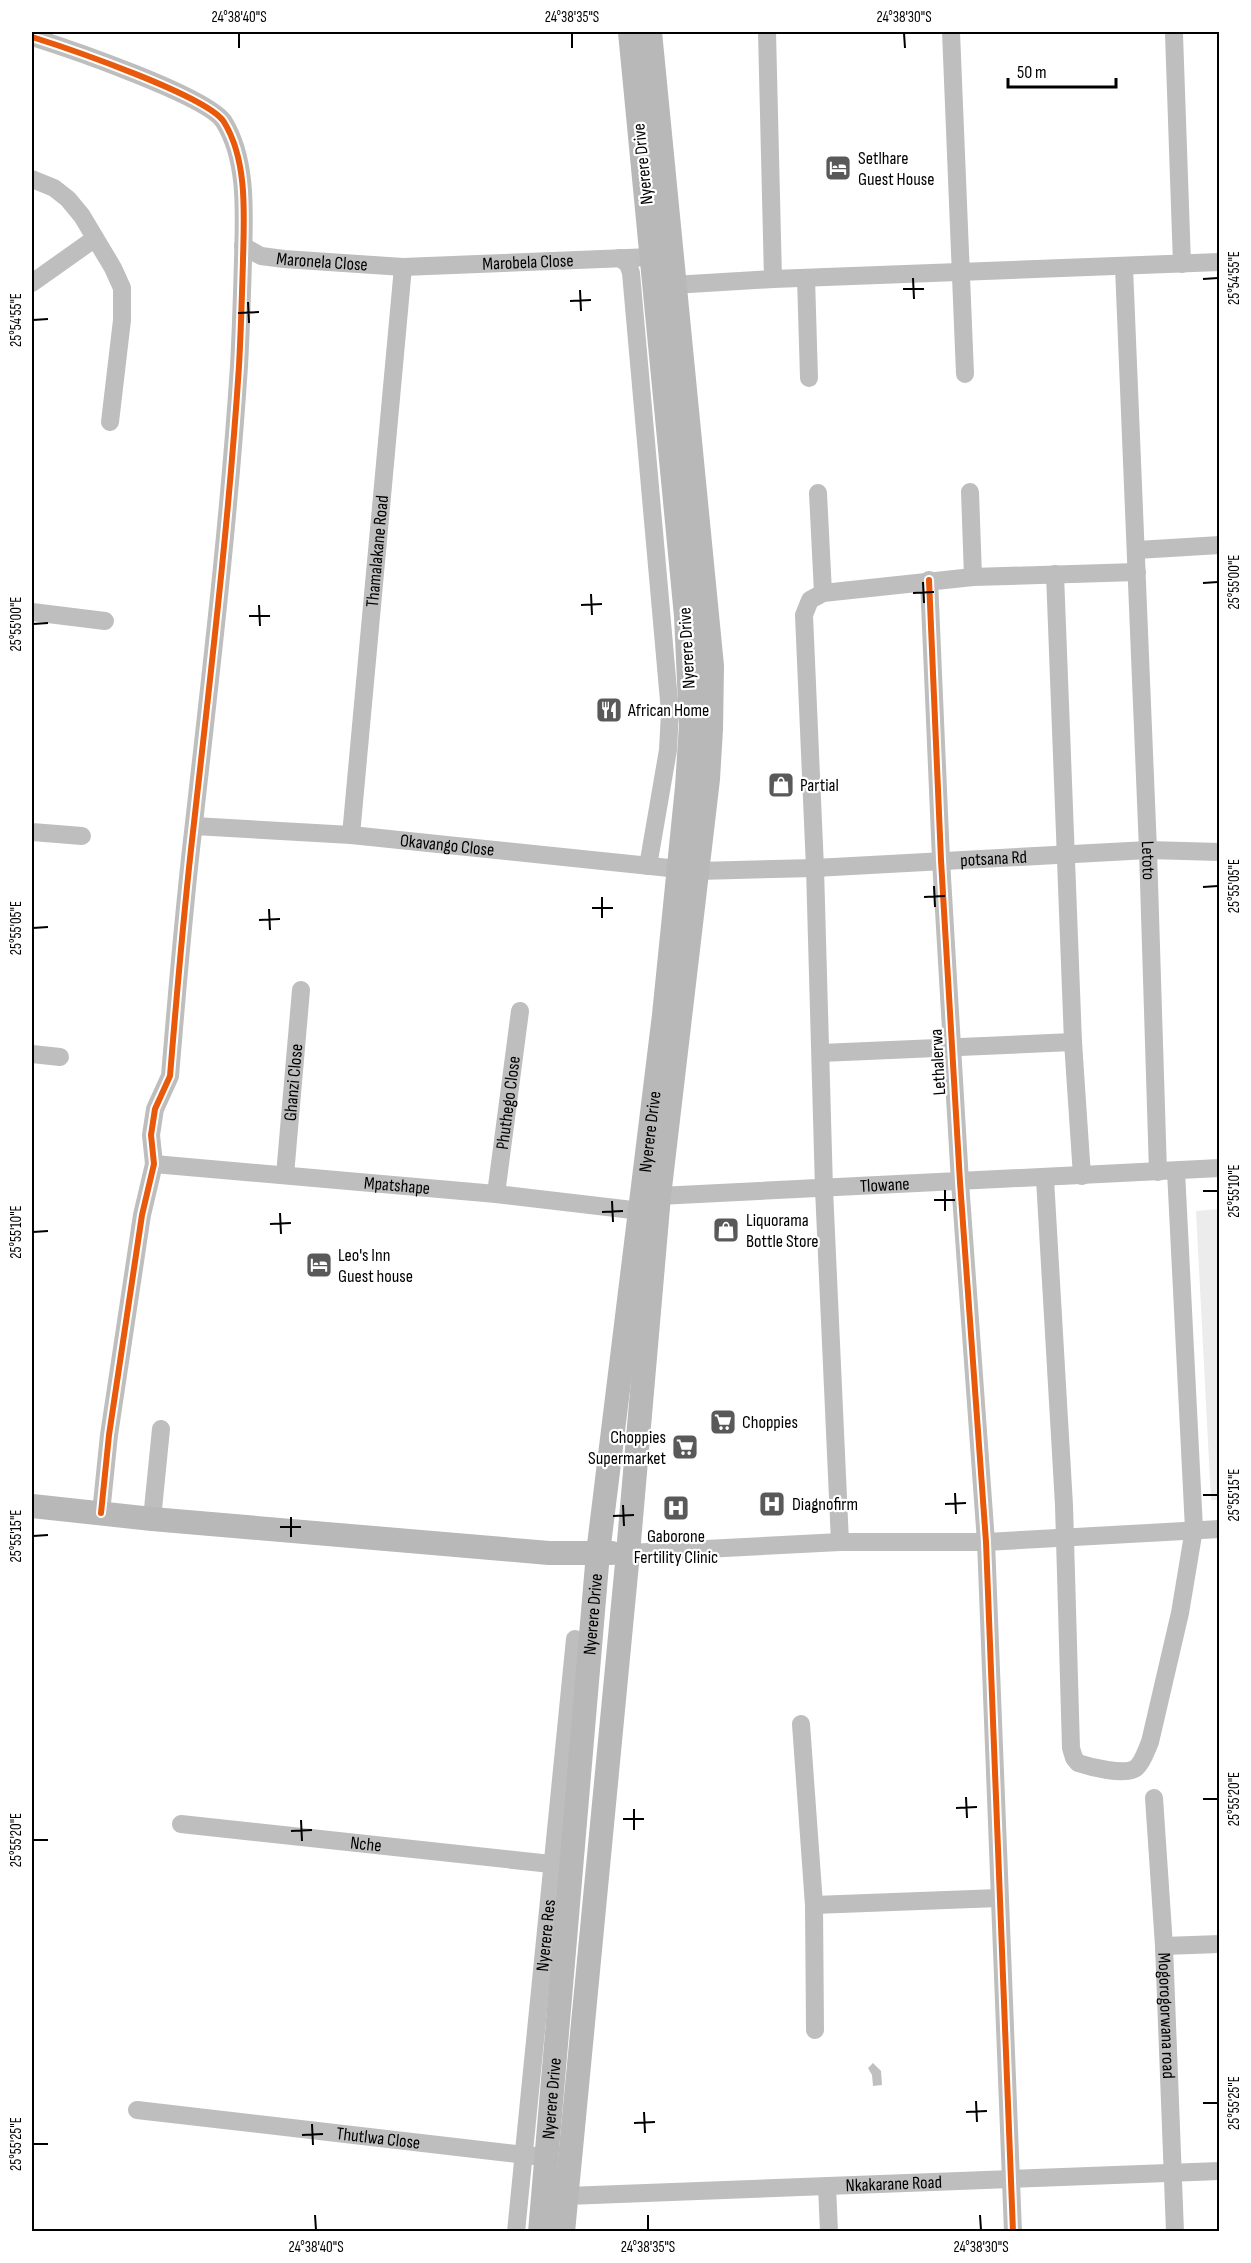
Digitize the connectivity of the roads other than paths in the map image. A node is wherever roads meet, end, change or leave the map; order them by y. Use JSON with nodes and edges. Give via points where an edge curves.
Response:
{"nodes":[{"id":1,"x":650,"y":32,"type":"edge"},
{"id":2,"x":767,"y":32,"type":"edge"},
{"id":3,"x":951,"y":32,"type":"edge"},
{"id":4,"x":1174,"y":34,"type":"dead end"},
{"id":5,"x":32,"y":37,"type":"edge"},
{"id":6,"x":626,"y":37,"type":"edge"},
{"id":7,"x":32,"y":179,"type":"edge"},
{"id":8,"x":93,"y":239,"type":"junction"},
{"id":9,"x":243,"y":246,"type":"junction"},
{"id":10,"x":652,"y":257,"type":"junction"},
{"id":11,"x":620,"y":258,"type":"junction"},
{"id":12,"x":1220,"y":262,"type":"edge"},
{"id":13,"x":1182,"y":264,"type":"junction"},
{"id":14,"x":404,"y":267,"type":"junction"},
{"id":15,"x":1124,"y":267,"type":"junction"},
{"id":16,"x":962,"y":273,"type":"junction"},
{"id":17,"x":806,"y":278,"type":"junction"},
{"id":18,"x":773,"y":279,"type":"junction"},
{"id":19,"x":32,"y":283,"type":"edge"},
{"id":20,"x":673,"y":285,"type":"junction"},
{"id":21,"x":965,"y":374,"type":"dead end"},
{"id":22,"x":809,"y":378,"type":"dead end"},
{"id":23,"x":110,"y":422,"type":"dead end"},
{"id":24,"x":970,"y":492,"type":"dead end"},
{"id":25,"x":818,"y":493,"type":"dead end"},
{"id":26,"x":1220,"y":545,"type":"edge"},
{"id":27,"x":1137,"y":550,"type":"junction"},
{"id":28,"x":1137,"y":572,"type":"junction"},
{"id":29,"x":1055,"y":574,"type":"junction"},
{"id":30,"x":973,"y":577,"type":"junction"},
{"id":31,"x":929,"y":580,"type":"junction"},
{"id":32,"x":823,"y":593,"type":"junction"},
{"id":33,"x":32,"y":612,"type":"edge"},
{"id":34,"x":105,"y":621,"type":"dead end"},
{"id":35,"x":194,"y":826,"type":"junction"},
{"id":36,"x":32,"y":832,"type":"edge"},
{"id":37,"x":351,"y":835,"type":"junction"},
{"id":38,"x":82,"y":836,"type":"dead end"},
{"id":39,"x":1149,"y":850,"type":"junction"},
{"id":40,"x":1220,"y":852,"type":"edge"},
{"id":41,"x":1067,"y":854,"type":"junction"},
{"id":42,"x":941,"y":860,"type":"junction"},
{"id":43,"x":648,"y":866,"type":"junction"},
{"id":44,"x":815,"y":868,"type":"junction"},
{"id":45,"x":688,"y":870,"type":"junction"},
{"id":46,"x":301,"y":990,"type":"dead end"},
{"id":47,"x":520,"y":1011,"type":"dead end"},
{"id":48,"x":1073,"y":1042,"type":"junction"},
{"id":49,"x":951,"y":1046,"type":"junction"},
{"id":50,"x":821,"y":1053,"type":"junction"},
{"id":51,"x":32,"y":1054,"type":"edge"},
{"id":52,"x":60,"y":1057,"type":"dead end"},
{"id":53,"x":154,"y":1164,"type":"junction"},
{"id":54,"x":1220,"y":1168,"type":"edge"},
{"id":55,"x":1167,"y":1172,"type":"junction"},
{"id":56,"x":285,"y":1175,"type":"junction"},
{"id":57,"x":1082,"y":1176,"type":"junction"},
{"id":58,"x":1046,"y":1179,"type":"junction"},
{"id":59,"x":960,"y":1182,"type":"junction"},
{"id":60,"x":824,"y":1189,"type":"junction"},
{"id":61,"x":496,"y":1194,"type":"junction"},
{"id":62,"x":659,"y":1196,"type":"junction"},
{"id":63,"x":641,"y":1211,"type":"junction"},
{"id":64,"x":161,"y":1429,"type":"dead end"},
{"id":65,"x":32,"y":1506,"type":"edge"},
{"id":66,"x":101,"y":1513,"type":"junction"},
{"id":67,"x":152,"y":1519,"type":"junction"},
{"id":68,"x":1220,"y":1528,"type":"edge"},
{"id":69,"x":1194,"y":1529,"type":"junction"},
{"id":70,"x":1065,"y":1538,"type":"junction"},
{"id":71,"x":840,"y":1542,"type":"junction"},
{"id":72,"x":986,"y":1542,"type":"junction"},
{"id":73,"x":598,"y":1553,"type":"junction"},
{"id":74,"x":628,"y":1553,"type":"junction"},
{"id":75,"x":574,"y":1639,"type":"dead end"},
{"id":76,"x":801,"y":1724,"type":"dead end"},
{"id":77,"x":1154,"y":1798,"type":"dead end"},
{"id":78,"x":181,"y":1824,"type":"dead end"},
{"id":79,"x":551,"y":1864,"type":"junction"},
{"id":80,"x":999,"y":1898,"type":"junction"},
{"id":81,"x":814,"y":1905,"type":"junction"},
{"id":82,"x":1220,"y":1944,"type":"edge"},
{"id":83,"x":1164,"y":1946,"type":"junction"},
{"id":84,"x":815,"y":2030,"type":"dead end"},
{"id":85,"x":137,"y":2110,"type":"dead end"},
{"id":86,"x":536,"y":2156,"type":"junction"},
{"id":87,"x":1220,"y":2170,"type":"edge"},
{"id":88,"x":1173,"y":2172,"type":"junction"},
{"id":89,"x":1011,"y":2179,"type":"junction"},
{"id":90,"x":827,"y":2186,"type":"junction"},
{"id":91,"x":567,"y":2196,"type":"junction"},
{"id":92,"x":516,"y":2232,"type":"edge"},
{"id":93,"x":540,"y":2232,"type":"edge"},
{"id":94,"x":563,"y":2232,"type":"edge"},
{"id":95,"x":829,"y":2232,"type":"edge"},
{"id":96,"x":1013,"y":2232,"type":"edge"},
{"id":97,"x":1175,"y":2232,"type":"edge"}],
"edges":[{"from":1,"to":20,"type":"main road","name":"Nyerere Drive"},
{"from":2,"to":18,"type":"street"},
{"from":3,"to":16,"type":"street"},
{"from":4,"to":13,"type":"street"},
{"from":5,"to":9,"type":"street","via":[[195,99],[222,118],[236,150],[244,200]]},
{"from":6,"to":10,"type":"main road","name":"Nyerere Drive"},
{"from":7,"to":8,"type":"street","via":[[68,199]]},
{"from":8,"to":19,"type":"street"},
{"from":8,"to":23,"type":"street","via":[[122,288]]},
{"from":9,"to":14,"type":"street","name":"Maronela Close","via":[[261,256],[284,259]]},
{"from":9,"to":35,"type":"street","via":[[233,455]]},
{"from":10,"to":11,"type":"street","name":"Marobela Close"},
{"from":10,"to":45,"type":"main road","name":"Nyerere Drive","via":[[686,615],[691,725]]},
{"from":11,"to":14,"type":"street","name":"Marobela Close"},
{"from":11,"to":43,"type":"street","via":[[631,273],[670,712],[668,750]]},
{"from":12,"to":13,"type":"street"},
{"from":13,"to":15,"type":"street"},
{"from":14,"to":37,"type":"street","name":"Thamalakane Road"},
{"from":15,"to":16,"type":"street"},
{"from":15,"to":27,"type":"street","name":"Letoto"},
{"from":16,"to":17,"type":"street"},
{"from":16,"to":21,"type":"street"},
{"from":17,"to":18,"type":"street"},
{"from":17,"to":22,"type":"street"},
{"from":18,"to":20,"type":"street"},
{"from":20,"to":45,"type":"main road","name":"Nyerere Drive","via":[[712,666],[708,779]]},
{"from":24,"to":30,"type":"street"},
{"from":25,"to":32,"type":"street"},
{"from":26,"to":27,"type":"street"},
{"from":27,"to":28,"type":"street","name":"Letoto"},
{"from":28,"to":29,"type":"street"},
{"from":28,"to":39,"type":"street","name":"Letoto"},
{"from":29,"to":30,"type":"street"},
{"from":29,"to":41,"type":"street"},
{"from":30,"to":31,"type":"street"},
{"from":31,"to":32,"type":"street"},
{"from":31,"to":42,"type":"street","name":"Lethalerwa"},
{"from":32,"to":44,"type":"street","via":[[810,600],[804,615]]},
{"from":33,"to":34,"type":"street"},
{"from":35,"to":37,"type":"street","name":"Okavango Close"},
{"from":35,"to":53,"type":"street","via":[[170,1076],[154,1109]]},
{"from":36,"to":38,"type":"street"},
{"from":37,"to":43,"type":"street","name":"Okavango Close"},
{"from":39,"to":40,"type":"street","name":"potsana Rd"},
{"from":39,"to":41,"type":"street","name":"potsana Rd"},
{"from":39,"to":55,"type":"street","name":"Letoto"},
{"from":41,"to":42,"type":"street","name":"potsana Rd"},
{"from":41,"to":48,"type":"street"},
{"from":42,"to":44,"type":"street","name":"potsana Rd"},
{"from":42,"to":49,"type":"street","name":"Lethalerwa"},
{"from":43,"to":45,"type":"street","name":"Okavango Close"},
{"from":44,"to":45,"type":"street","name":"potsana Rd"},
{"from":44,"to":50,"type":"street"},
{"from":45,"to":62,"type":"main road","name":"Nyerere Drive"},
{"from":45,"to":63,"type":"main road","name":"Nyerere Drive","via":[[664,1015]]},
{"from":46,"to":56,"type":"street","name":"Ghanzi Close"},
{"from":47,"to":61,"type":"street","name":"Phuthego Close"},
{"from":48,"to":49,"type":"street"},
{"from":48,"to":57,"type":"street"},
{"from":49,"to":50,"type":"street"},
{"from":49,"to":59,"type":"street","name":"Lethalerwa"},
{"from":50,"to":60,"type":"street"},
{"from":51,"to":52,"type":"street"},
{"from":53,"to":56,"type":"street","name":"Mpatshape"},
{"from":53,"to":66,"type":"street","via":[[142,1215]]},
{"from":54,"to":55,"type":"street","name":"Tlowane"},
{"from":55,"to":57,"type":"street","name":"Tlowane"},
{"from":55,"to":69,"type":"street","name":"Letoto"},
{"from":56,"to":61,"type":"street","name":"Mpatshape"},
{"from":57,"to":58,"type":"street","name":"Tlowane"},
{"from":58,"to":59,"type":"street","name":"Tlowane"},
{"from":58,"to":70,"type":"street"},
{"from":59,"to":60,"type":"street","name":"Tlowane"},
{"from":59,"to":72,"type":"street","name":"Lethalerwa"},
{"from":60,"to":62,"type":"street","name":"Tlowane"},
{"from":60,"to":71,"type":"street"},
{"from":61,"to":63,"type":"street","name":"Mpatshape"},
{"from":62,"to":74,"type":"main road","name":"Nyerere Drive"},
{"from":63,"to":73,"type":"main road","name":"Nyerere Drive"},
{"from":64,"to":67,"type":"street"},
{"from":65,"to":66,"type":"main road"},
{"from":66,"to":67,"type":"main road"},
{"from":67,"to":73,"type":"main road","via":[[549,1553]]},
{"from":68,"to":69,"type":"street"},
{"from":69,"to":70,"type":"street"},
{"from":69,"to":70,"type":"street","name":"Letoto","via":[[1180,1612],[1150,1742],[1141,1762],[1126,1772],[1089,1767],[1074,1758]]},
{"from":70,"to":72,"type":"street"},
{"from":71,"to":72,"type":"street"},
{"from":71,"to":74,"type":"street"},
{"from":72,"to":80,"type":"street","name":"Lethalerwa"},
{"from":73,"to":74,"type":"main road"},
{"from":73,"to":86,"type":"main road","name":"Nyerere Drive"},
{"from":74,"to":91,"type":"main road","name":"Nyerere Drive"},
{"from":75,"to":79,"type":"street","name":"Nyerere Res"},
{"from":76,"to":81,"type":"street"},
{"from":77,"to":83,"type":"street","name":"Mogorogorwana road"},
{"from":78,"to":79,"type":"street","name":"Nche"},
{"from":79,"to":86,"type":"street","name":"Nyerere Res"},
{"from":80,"to":81,"type":"street"},
{"from":80,"to":89,"type":"street","name":"Lethalerwa"},
{"from":81,"to":84,"type":"street"},
{"from":82,"to":83,"type":"street"},
{"from":83,"to":88,"type":"street","name":"Mogorogorwana road"},
{"from":85,"to":86,"type":"street","name":"Thutlwa Close"},
{"from":86,"to":92,"type":"street","name":"Nyerere Res"},
{"from":86,"to":93,"type":"main road","name":"Nyerere Drive"},
{"from":87,"to":88,"type":"street","name":"Nkakarane Road"},
{"from":88,"to":89,"type":"street","name":"Nkakarane Road"},
{"from":88,"to":97,"type":"street","name":"Mogorogorwana road"},
{"from":89,"to":90,"type":"street","name":"Nkakarane Road"},
{"from":89,"to":96,"type":"street","name":"Lethalerwa"},
{"from":90,"to":91,"type":"street","name":"Nkakarane Road"},
{"from":90,"to":95,"type":"street"},
{"from":91,"to":94,"type":"main road","name":"Nyerere Drive"}]}
